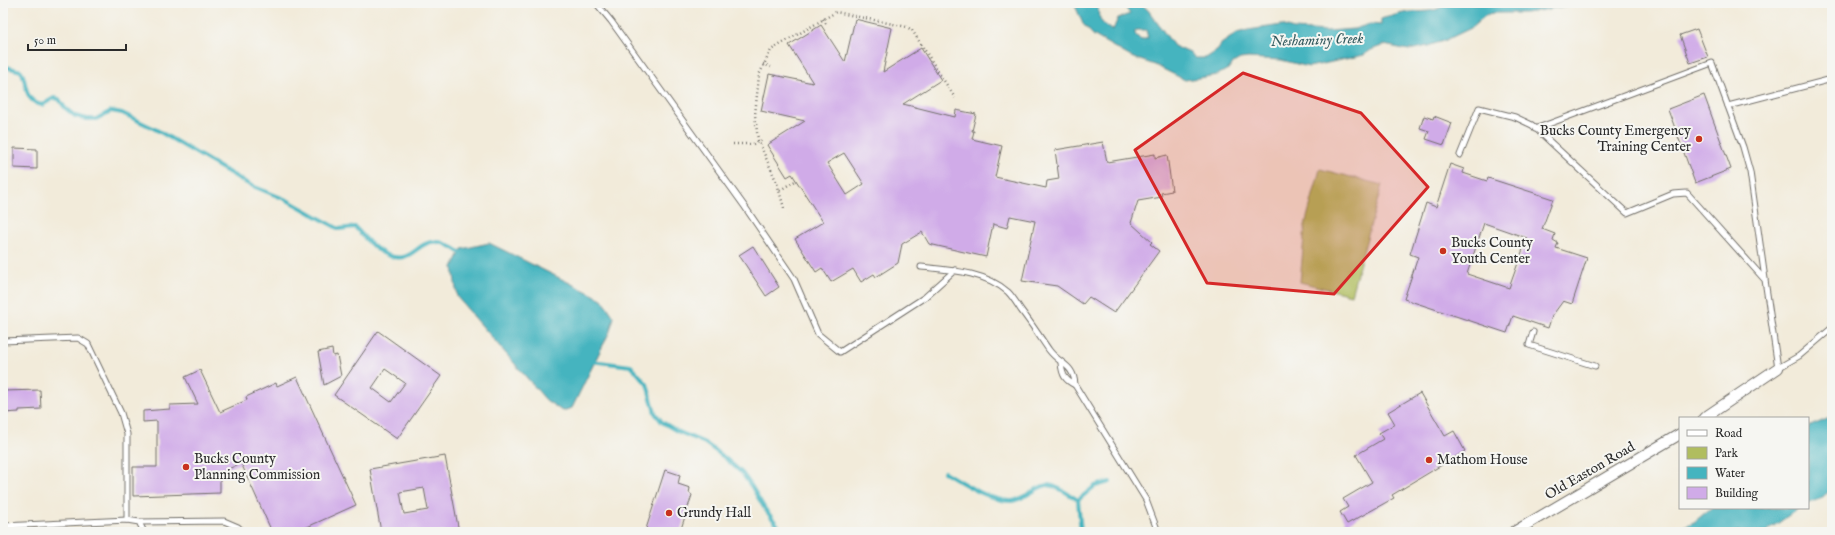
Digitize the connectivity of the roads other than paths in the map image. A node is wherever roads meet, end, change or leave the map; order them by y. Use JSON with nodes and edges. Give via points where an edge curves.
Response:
{"nodes":[{"id":1,"x":596,"y":3,"type":"edge"},
{"id":2,"x":1832,"y":79,"type":"edge"},
{"id":3,"x":1728,"y":106,"type":"junction"},
{"id":4,"x":1535,"y":129,"type":"junction"},
{"id":5,"x":1460,"y":155,"type":"dead end"},
{"id":6,"x":922,"y":267,"type":"dead end"},
{"id":7,"x":955,"y":270,"type":"junction"},
{"id":8,"x":1765,"y":280,"type":"junction"},
{"id":9,"x":1832,"y":328,"type":"edge"},
{"id":10,"x":1533,"y":332,"type":"dead end"},
{"id":11,"x":3,"y":341,"type":"edge"},
{"id":12,"x":1061,"y":363,"type":"junction"},
{"id":13,"x":1595,"y":366,"type":"dead end"},
{"id":14,"x":1778,"y":368,"type":"junction"},
{"id":15,"x":1075,"y":385,"type":"junction"},
{"id":16,"x":1705,"y":417,"type":"edge"},
{"id":17,"x":1679,"y":435,"type":"edge"},
{"id":18,"x":127,"y":520,"type":"junction"},
{"id":19,"x":139,"y":522,"type":"junction"},
{"id":20,"x":3,"y":526,"type":"edge"},
{"id":21,"x":144,"y":532,"type":"edge"},
{"id":22,"x":243,"y":532,"type":"edge"},
{"id":23,"x":1158,"y":532,"type":"edge"},
{"id":24,"x":1514,"y":532,"type":"edge"}],
"edges":[{"from":1,"to":7,"type":"lane","via":[[766,237],[794,279],[818,334],[829,344],[840,352],[925,297]]},
{"from":2,"to":3,"type":"lane"},
{"from":3,"to":4,"type":"lane","via":[[1712,63]]},
{"from":3,"to":8,"type":"lane","via":[[1750,172]]},
{"from":4,"to":5,"type":"lane","via":[[1515,117],[1479,108]]},
{"from":4,"to":8,"type":"lane","via":[[1627,213],[1673,194],[1687,193]]},
{"from":6,"to":7,"type":"lane"},
{"from":7,"to":12,"type":"lane","via":[[994,281],[1010,293],[1050,352]]},
{"from":8,"to":14,"type":"lane"},
{"from":9,"to":14,"type":"lane","via":[[1800,356]]},
{"from":10,"to":13,"type":"lane","via":[[1529,345]]},
{"from":11,"to":18,"type":"lane","via":[[78,338],[88,344],[121,413],[127,434]]},
{"from":12,"to":15,"type":"lane","via":[[1070,368]]},
{"from":12,"to":15,"type":"lane","via":[[1062,373],[1067,381]]},
{"from":14,"to":16,"type":"street"},
{"from":15,"to":23,"type":"lane","via":[[1146,500]]},
{"from":17,"to":24,"type":"street","name":"Old Easton Road"},
{"from":18,"to":19,"type":"lane"},
{"from":18,"to":20,"type":"lane"},
{"from":19,"to":21,"type":"lane"},
{"from":19,"to":22,"type":"lane","via":[[224,521]]}]}
